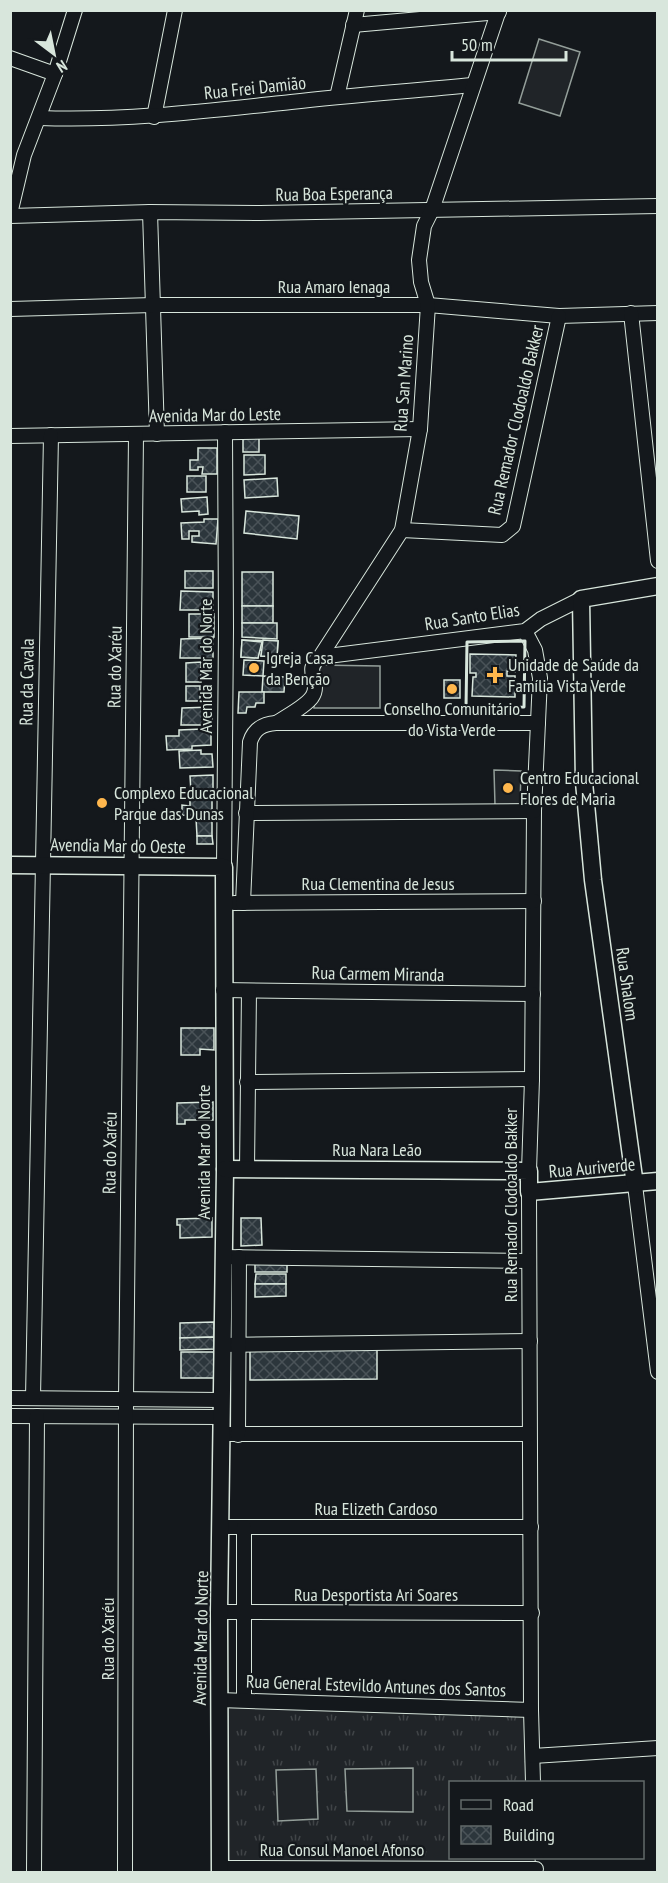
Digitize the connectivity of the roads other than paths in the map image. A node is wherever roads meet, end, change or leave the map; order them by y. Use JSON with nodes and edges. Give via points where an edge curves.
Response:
{"nodes":[{"id":1,"x":75,"y":10,"type":"edge"},
{"id":2,"x":175,"y":10,"type":"edge"},
{"id":3,"x":357,"y":10,"type":"edge"},
{"id":4,"x":499,"y":11,"type":"edge"},
{"id":5,"x":353,"y":25,"type":"junction"},
{"id":6,"x":10,"y":58,"type":"edge"},
{"id":7,"x":55,"y":74,"type":"junction"},
{"id":8,"x":473,"y":85,"type":"junction"},
{"id":9,"x":337,"y":97,"type":"junction"},
{"id":10,"x":154,"y":117,"type":"junction"},
{"id":11,"x":40,"y":118,"type":"junction"},
{"id":12,"x":10,"y":151,"type":"edge"},
{"id":13,"x":24,"y":155,"type":"junction"},
{"id":14,"x":657,"y":206,"type":"edge"},
{"id":15,"x":432,"y":210,"type":"junction"},
{"id":16,"x":150,"y":212,"type":"junction"},
{"id":17,"x":10,"y":215,"type":"edge"},
{"id":18,"x":153,"y":305,"type":"junction"},
{"id":19,"x":428,"y":305,"type":"junction"},
{"id":20,"x":10,"y":309,"type":"edge"},
{"id":21,"x":657,"y":313,"type":"edge"},
{"id":22,"x":631,"y":314,"type":"junction"},
{"id":23,"x":559,"y":316,"type":"junction"},
{"id":24,"x":420,"y":429,"type":"junction"},
{"id":25,"x":225,"y":432,"type":"junction"},
{"id":26,"x":51,"y":435,"type":"junction"},
{"id":27,"x":136,"y":435,"type":"junction"},
{"id":28,"x":157,"y":435,"type":"junction"},
{"id":29,"x":10,"y":436,"type":"edge"},
{"id":30,"x":402,"y":530,"type":"junction"},
{"id":31,"x":657,"y":561,"type":"edge"},
{"id":32,"x":657,"y":586,"type":"edge"},
{"id":33,"x":581,"y":600,"type":"junction"},
{"id":34,"x":525,"y":631,"type":"junction"},
{"id":35,"x":320,"y":657,"type":"junction"},
{"id":36,"x":272,"y":723,"type":"junction"},
{"id":37,"x":538,"y":723,"type":"junction"},
{"id":38,"x":534,"y":811,"type":"junction"},
{"id":39,"x":246,"y":813,"type":"junction"},
{"id":40,"x":41,"y":864,"type":"junction"},
{"id":41,"x":10,"y":865,"type":"edge"},
{"id":42,"x":131,"y":866,"type":"junction"},
{"id":43,"x":224,"y":867,"type":"junction"},
{"id":44,"x":534,"y":901,"type":"junction"},
{"id":45,"x":223,"y":902,"type":"junction"},
{"id":46,"x":243,"y":903,"type":"junction"},
{"id":47,"x":223,"y":990,"type":"junction"},
{"id":48,"x":249,"y":991,"type":"junction"},
{"id":49,"x":533,"y":994,"type":"junction"},
{"id":50,"x":532,"y":1079,"type":"junction"},
{"id":51,"x":247,"y":1082,"type":"junction"},
{"id":52,"x":225,"y":1168,"type":"junction"},
{"id":53,"x":247,"y":1168,"type":"junction"},
{"id":54,"x":529,"y":1171,"type":"junction"},
{"id":55,"x":657,"y":1181,"type":"edge"},
{"id":56,"x":634,"y":1185,"type":"junction"},
{"id":57,"x":529,"y":1192,"type":"junction"},
{"id":58,"x":231,"y":1257,"type":"junction"},
{"id":59,"x":529,"y":1261,"type":"junction"},
{"id":60,"x":530,"y":1341,"type":"junction"},
{"id":61,"x":230,"y":1345,"type":"junction"},
{"id":62,"x":657,"y":1372,"type":"edge"},
{"id":63,"x":10,"y":1398,"type":"edge"},
{"id":64,"x":33,"y":1398,"type":"junction"},
{"id":65,"x":126,"y":1400,"type":"junction"},
{"id":66,"x":222,"y":1400,"type":"junction"},
{"id":67,"x":126,"y":1415,"type":"junction"},
{"id":68,"x":10,"y":1416,"type":"edge"},
{"id":69,"x":37,"y":1416,"type":"junction"},
{"id":70,"x":221,"y":1417,"type":"junction"},
{"id":71,"x":230,"y":1434,"type":"junction"},
{"id":72,"x":530,"y":1434,"type":"junction"},
{"id":73,"x":222,"y":1527,"type":"junction"},
{"id":74,"x":244,"y":1527,"type":"junction"},
{"id":75,"x":531,"y":1527,"type":"junction"},
{"id":76,"x":219,"y":1612,"type":"junction"},
{"id":77,"x":243,"y":1613,"type":"junction"},
{"id":78,"x":532,"y":1613,"type":"junction"},
{"id":79,"x":219,"y":1700,"type":"junction"},
{"id":80,"x":244,"y":1700,"type":"junction"},
{"id":81,"x":531,"y":1710,"type":"junction"},
{"id":82,"x":657,"y":1748,"type":"edge"},
{"id":83,"x":533,"y":1756,"type":"junction"},
{"id":84,"x":533,"y":1781,"type":"edge"},
{"id":85,"x":536,"y":1866,"type":"edge"},
{"id":86,"x":220,"y":1870,"type":"edge"},
{"id":87,"x":244,"y":1870,"type":"edge"},
{"id":88,"x":34,"y":1872,"type":"edge"},
{"id":89,"x":125,"y":1872,"type":"edge"}],
"edges":[{"from":1,"to":7,"type":"street"},
{"from":2,"to":10,"type":"street"},
{"from":3,"to":5,"type":"street"},
{"from":4,"to":5,"type":"street"},
{"from":4,"to":8,"type":"street","name":"Rua San Marino"},
{"from":5,"to":9,"type":"street"},
{"from":6,"to":7,"type":"street"},
{"from":7,"to":11,"type":"street"},
{"from":8,"to":9,"type":"street","name":"Rua Frei Damião"},
{"from":8,"to":15,"type":"street","name":"Rua San Marino"},
{"from":9,"to":10,"type":"street","name":"Rua Frei Damião"},
{"from":10,"to":11,"type":"street","name":"Rua Frei Damião"},
{"from":11,"to":13,"type":"street"},
{"from":12,"to":13,"type":"street"},
{"from":13,"to":17,"type":"street"},
{"from":14,"to":15,"type":"street","name":"Rua Boa Esperança"},
{"from":15,"to":16,"type":"street","name":"Rua Boa Esperança"},
{"from":15,"to":19,"type":"street","name":"Rua San Marino","via":[[424,226],[419,260]]},
{"from":16,"to":17,"type":"street","name":"Rua Boa Esperança"},
{"from":16,"to":18,"type":"street"},
{"from":18,"to":19,"type":"street","name":"Rua Amaro Ienaga"},
{"from":18,"to":20,"type":"street","name":"Rua Amaro Ienaga"},
{"from":18,"to":28,"type":"street"},
{"from":19,"to":23,"type":"street","name":"Rua Amaro Ienaga"},
{"from":19,"to":24,"type":"street","name":"Rua San Marino"},
{"from":21,"to":22,"type":"street","name":"Rua Amaro Ienaga"},
{"from":22,"to":23,"type":"street","name":"Rua Amaro Ienaga"},
{"from":22,"to":31,"type":"street"},
{"from":23,"to":30,"type":"street","name":"Rua Remador Clodoaldo Bakker","via":[[513,526],[502,535]]},
{"from":24,"to":25,"type":"street","name":"Avenida Mar do Leste"},
{"from":24,"to":30,"type":"street","name":"Rua San Marino"},
{"from":25,"to":28,"type":"street","name":"Avenida Mar do Leste"},
{"from":25,"to":43,"type":"street","name":"Avenida Mar do Norte"},
{"from":26,"to":27,"type":"street","name":"Avenida Mar do Leste"},
{"from":26,"to":29,"type":"street","name":"Avenida Mar do Leste"},
{"from":26,"to":40,"type":"street","name":"Rua da Cavala"},
{"from":27,"to":28,"type":"street","name":"Avenida Mar do Leste"},
{"from":27,"to":42,"type":"street","name":"Rua do Xaréu"},
{"from":30,"to":35,"type":"street","name":"Rua San Marino"},
{"from":32,"to":33,"type":"street","name":"Rua Santo Elias"},
{"from":33,"to":34,"type":"street","name":"Rua Santo Elias"},
{"from":33,"to":56,"type":"street","name":"Rua Shalom","via":[[584,782],[593,880]]},
{"from":34,"to":35,"type":"street","name":"Rua Santo Elias"},
{"from":34,"to":37,"type":"street","name":"Rua Remador Clodoaldo Bakker","via":[[539,670]]},
{"from":35,"to":36,"type":"street","name":"Rua San Marino","via":[[312,668],[315,686],[311,699]]},
{"from":36,"to":37,"type":"street"},
{"from":36,"to":39,"type":"street","via":[[258,728],[250,742]]},
{"from":37,"to":38,"type":"street","name":"Rua Remador Clodoaldo Bakker"},
{"from":38,"to":39,"type":"street"},
{"from":38,"to":44,"type":"street","name":"Rua Remador Clodoaldo Bakker"},
{"from":39,"to":46,"type":"street"},
{"from":40,"to":41,"type":"street","name":"Avendia Mar do Oeste"},
{"from":40,"to":42,"type":"street","name":"Avendia Mar do Oeste"},
{"from":40,"to":64,"type":"street","name":"Rua da Cavala"},
{"from":42,"to":43,"type":"street","name":"Avendia Mar do Oeste"},
{"from":42,"to":65,"type":"street","name":"Rua do Xaréu"},
{"from":43,"to":45,"type":"street","name":"Avenida Mar do Norte"},
{"from":44,"to":46,"type":"street","name":"Rua Clementina de Jesus"},
{"from":44,"to":49,"type":"street","name":"Rua Remador Clodoaldo Bakker"},
{"from":45,"to":46,"type":"street","name":"Rua Clementina de Jesus"},
{"from":45,"to":47,"type":"street","name":"Avenida Mar do Norte"},
{"from":47,"to":48,"type":"street","name":"Rua Carmem Miranda"},
{"from":47,"to":52,"type":"street","name":"Avenida Mar do Norte"},
{"from":48,"to":49,"type":"street","name":"Rua Carmem Miranda"},
{"from":48,"to":51,"type":"street"},
{"from":49,"to":50,"type":"street","name":"Rua Remador Clodoaldo Bakker"},
{"from":50,"to":51,"type":"street"},
{"from":50,"to":54,"type":"street","name":"Rua Remador Clodoaldo Bakker"},
{"from":51,"to":53,"type":"street"},
{"from":52,"to":53,"type":"street","name":"Rua Nara Leão"},
{"from":52,"to":58,"type":"street","name":"Avenida Mar do Norte"},
{"from":53,"to":54,"type":"street","name":"Rua Nara Leão"},
{"from":54,"to":57,"type":"street","name":"Rua Remador Clodoaldo Bakker"},
{"from":55,"to":56,"type":"street","name":"Rua Auriverde"},
{"from":56,"to":57,"type":"street","name":"Rua Auriverde"},
{"from":56,"to":62,"type":"street","name":"Rua Shalom"},
{"from":57,"to":59,"type":"street","name":"Rua Remador Clodoaldo Bakker"},
{"from":58,"to":59,"type":"street"},
{"from":58,"to":61,"type":"street","name":"Avenida Mar do Norte"},
{"from":59,"to":60,"type":"street","name":"Rua Remador Clodoaldo Bakker"},
{"from":60,"to":61,"type":"street"},
{"from":60,"to":72,"type":"street","name":"Rua Remador Clodoaldo Bakker"},
{"from":61,"to":66,"type":"street","name":"Avenida Mar do Norte"},
{"from":61,"to":71,"type":"street"},
{"from":63,"to":64,"type":"street"},
{"from":64,"to":65,"type":"street"},
{"from":65,"to":66,"type":"street"},
{"from":65,"to":67,"type":"street","name":"Rua do Xaréu"},
{"from":66,"to":70,"type":"street","name":"Avenida Mar do Norte"},
{"from":67,"to":69,"type":"street"},
{"from":67,"to":70,"type":"street"},
{"from":67,"to":89,"type":"street","name":"Rua do Xaréu"},
{"from":68,"to":69,"type":"street"},
{"from":69,"to":88,"type":"street"},
{"from":70,"to":71,"type":"street","name":"Avenida Mar do Norte"},
{"from":71,"to":72,"type":"street"},
{"from":71,"to":73,"type":"street","name":"Avenida Mar do Norte"},
{"from":72,"to":75,"type":"street","name":"Rua Remador Clodoaldo Bakker"},
{"from":73,"to":74,"type":"street","name":"Rua Elizeth Cardoso"},
{"from":73,"to":76,"type":"street","name":"Avenida Mar do Norte"},
{"from":74,"to":75,"type":"street","name":"Rua Elizeth Cardoso"},
{"from":74,"to":77,"type":"street"},
{"from":75,"to":78,"type":"street","name":"Rua Remador Clodoaldo Bakker"},
{"from":76,"to":77,"type":"street","name":"Rua Desportista Ari Soares"},
{"from":76,"to":79,"type":"street","name":"Avenida Mar do Norte"},
{"from":77,"to":78,"type":"street","name":"Rua Desportista Ari Soares"},
{"from":77,"to":80,"type":"street"},
{"from":78,"to":81,"type":"street","name":"Rua Remador Clodoaldo Bakker"},
{"from":79,"to":80,"type":"street","name":"Rua General Estevildo Antunes dos Santos"},
{"from":79,"to":86,"type":"street","name":"Avenida Mar do Norte"},
{"from":80,"to":81,"type":"street","name":"Rua General Estevildo Antunes dos Santos"},
{"from":81,"to":83,"type":"street","name":"Rua Remador Clodoaldo Bakker"},
{"from":82,"to":83,"type":"street"},
{"from":83,"to":84,"type":"street","name":"Rua Remador Clodoaldo Bakker"},
{"from":85,"to":87,"type":"street","name":"Rua Consul Manoel Afonso"},
{"from":86,"to":87,"type":"street","name":"Rua Consul Manoel Afonso"}]}
